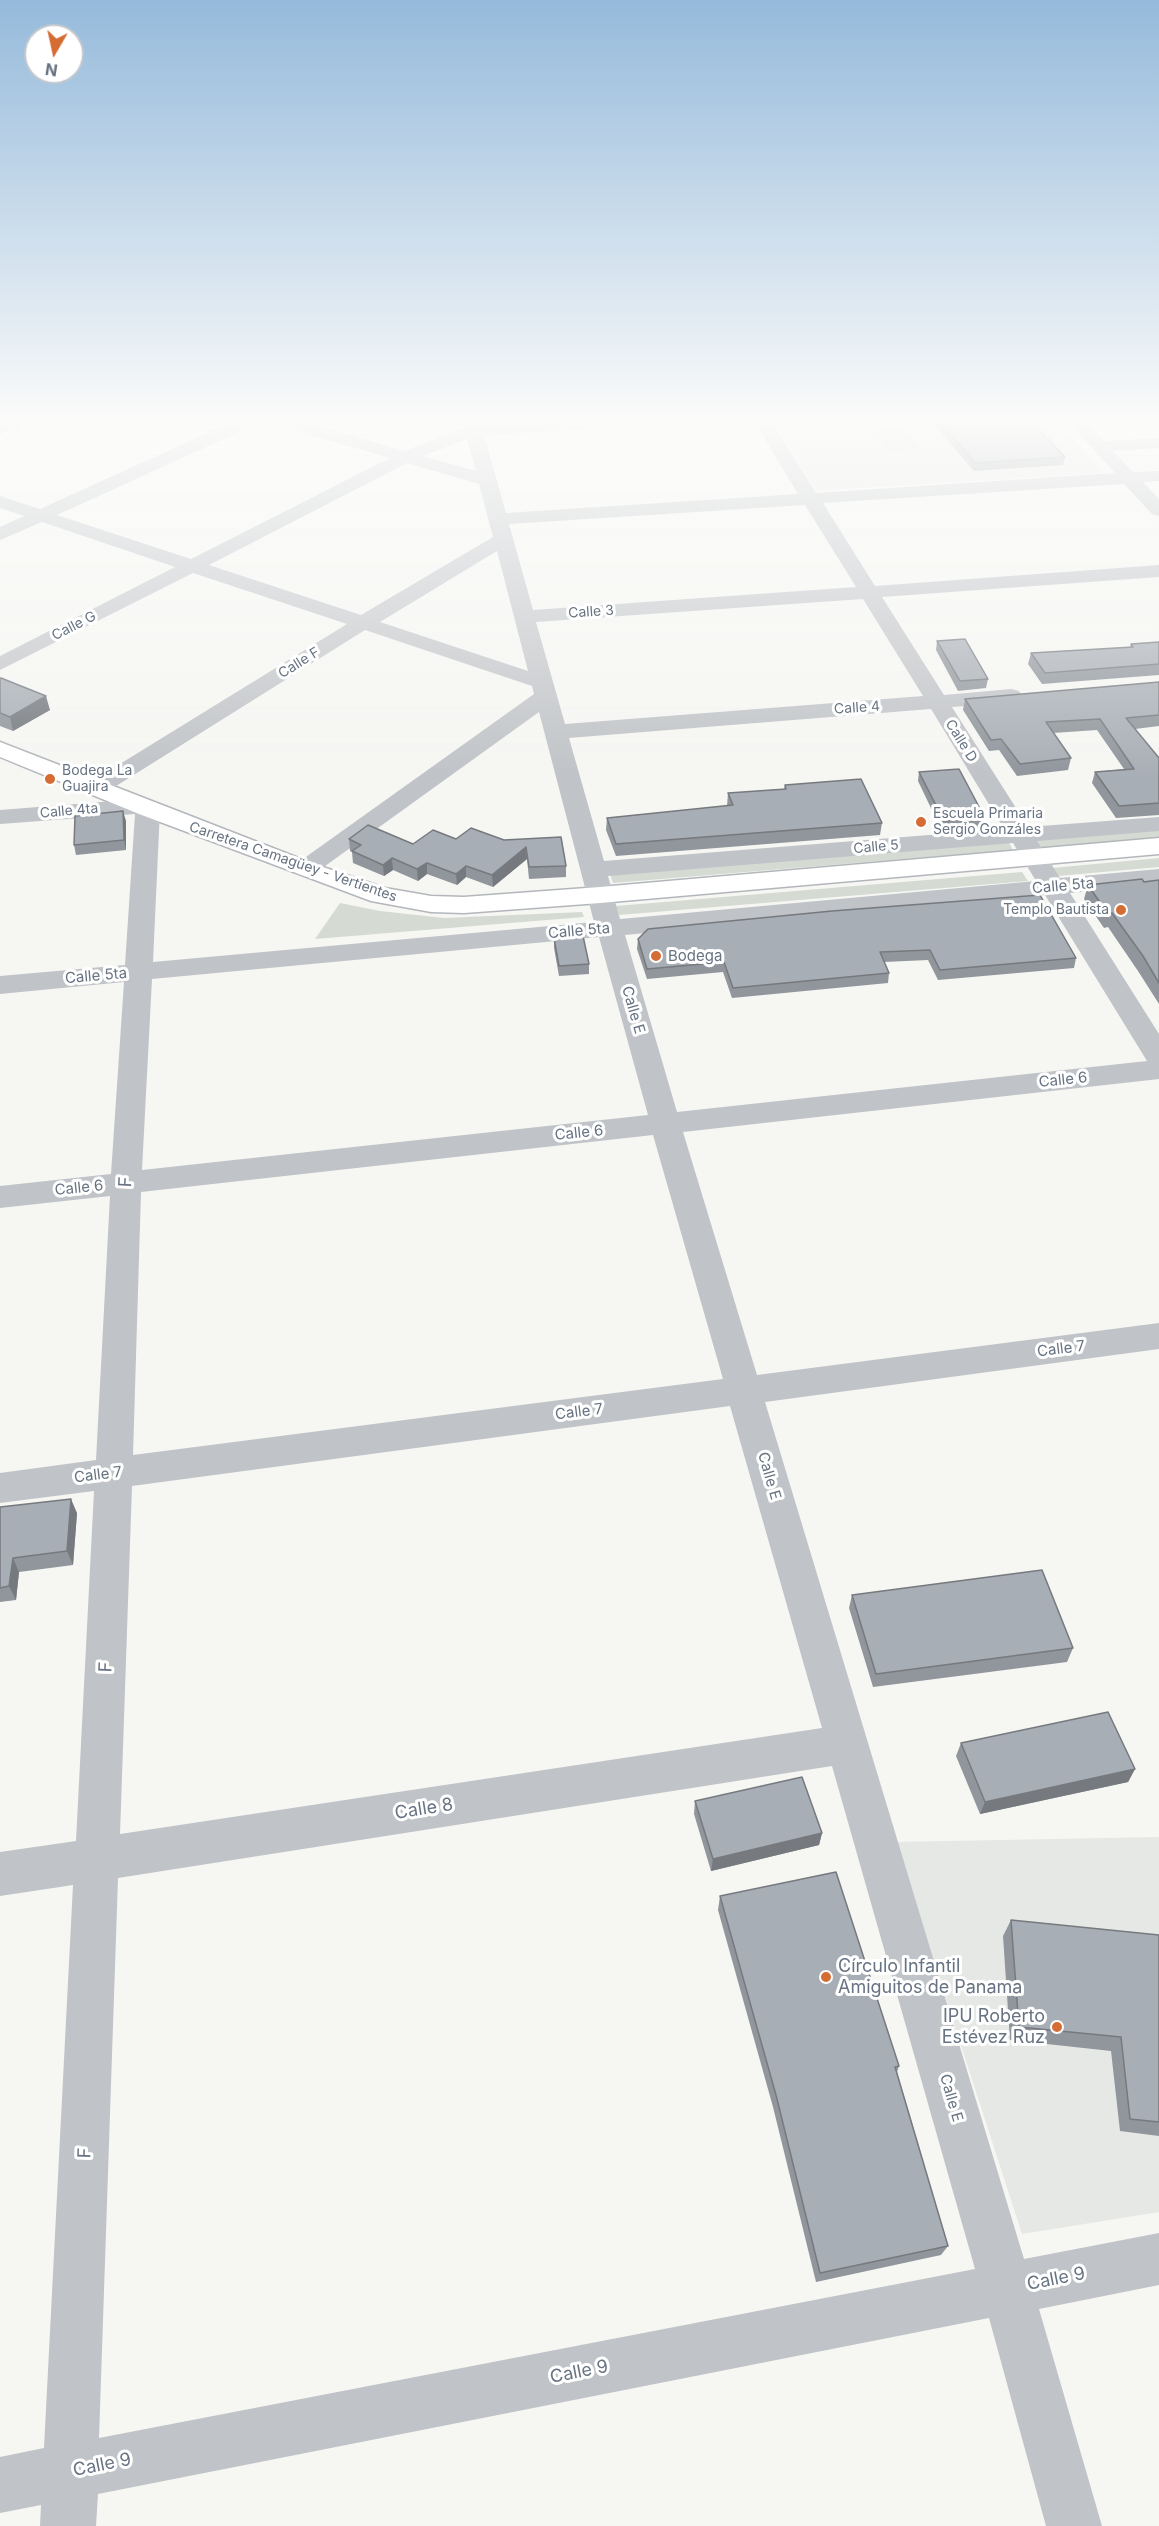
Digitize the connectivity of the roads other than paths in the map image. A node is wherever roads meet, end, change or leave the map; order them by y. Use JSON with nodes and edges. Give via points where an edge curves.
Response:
{"nodes":[{"id":1,"x":119,"y":542,"type":"edge"},
{"id":2,"x":238,"y":542,"type":"edge"},
{"id":3,"x":499,"y":542,"type":"edge"},
{"id":4,"x":503,"y":542,"type":"edge"},
{"id":5,"x":838,"y":542,"type":"edge"},
{"id":6,"x":191,"y":566,"type":"junction"},
{"id":7,"x":1159,"y":571,"type":"edge"},
{"id":8,"x":870,"y":592,"type":"junction"},
{"id":9,"x":525,"y":617,"type":"junction"},
{"id":10,"x":363,"y":623,"type":"junction"},
{"id":11,"x":0,"y":664,"type":"edge"},
{"id":12,"x":543,"y":689,"type":"junction"},
{"id":13,"x":1030,"y":694,"type":"edge"},
{"id":14,"x":936,"y":702,"type":"junction"},
{"id":15,"x":555,"y":732,"type":"junction"},
{"id":16,"x":0,"y":749,"type":"edge"},
{"id":17,"x":96,"y":788,"type":"junction"},
{"id":18,"x":143,"y":807,"type":"junction"},
{"id":19,"x":0,"y":817,"type":"edge"},
{"id":20,"x":1159,"y":824,"type":"edge"},
{"id":21,"x":1019,"y":835,"type":"junction"},
{"id":22,"x":1159,"y":846,"type":"edge"},
{"id":23,"x":1032,"y":857,"type":"junction"},
{"id":24,"x":305,"y":869,"type":"junction"},
{"id":25,"x":1159,"y":877,"type":"edge"},
{"id":26,"x":1052,"y":887,"type":"junction"},
{"id":27,"x":601,"y":898,"type":"junction"},
{"id":28,"x":138,"y":972,"type":"junction"},
{"id":29,"x":0,"y":985,"type":"edge"},
{"id":30,"x":1159,"y":1058,"type":"edge"},
{"id":31,"x":1159,"y":1069,"type":"edge"},
{"id":32,"x":665,"y":1123,"type":"junction"},
{"id":33,"x":126,"y":1183,"type":"junction"},
{"id":34,"x":0,"y":1197,"type":"edge"},
{"id":35,"x":1159,"y":1336,"type":"edge"},
{"id":36,"x":744,"y":1391,"type":"junction"},
{"id":37,"x":114,"y":1473,"type":"junction"},
{"id":38,"x":0,"y":1488,"type":"edge"},
{"id":39,"x":847,"y":1744,"type":"junction"},
{"id":40,"x":98,"y":1858,"type":"junction"},
{"id":41,"x":0,"y":1874,"type":"edge"},
{"id":42,"x":1159,"y":2259,"type":"edge"},
{"id":43,"x":1007,"y":2288,"type":"junction"},
{"id":44,"x":72,"y":2471,"type":"junction"},
{"id":45,"x":0,"y":2485,"type":"edge"},
{"id":46,"x":68,"y":2526,"type":"edge"},
{"id":47,"x":1074,"y":2526,"type":"edge"}],
"edges":[{"from":1,"to":6,"type":"street"},
{"from":2,"to":6,"type":"street","name":"Calle G"},
{"from":3,"to":10,"type":"street","name":"Calle F"},
{"from":4,"to":9,"type":"street","name":"Calle E"},
{"from":5,"to":8,"type":"street","name":"Calle D"},
{"from":6,"to":10,"type":"street"},
{"from":6,"to":11,"type":"street","name":"Calle G"},
{"from":7,"to":8,"type":"street","name":"Calle 3"},
{"from":8,"to":9,"type":"street","name":"Calle 3"},
{"from":8,"to":14,"type":"street","name":"Calle D"},
{"from":9,"to":12,"type":"street","name":"Calle E"},
{"from":10,"to":12,"type":"street"},
{"from":10,"to":17,"type":"street","name":"Calle F"},
{"from":12,"to":15,"type":"street","name":"Calle E"},
{"from":12,"to":24,"type":"street"},
{"from":13,"to":14,"type":"street","name":"Calle 4"},
{"from":14,"to":15,"type":"street","name":"Calle 4"},
{"from":14,"to":21,"type":"street","name":"Calle D"},
{"from":15,"to":27,"type":"street","name":"Calle E"},
{"from":16,"to":17,"type":"main road","name":"Carretera Camagüey - Vertientes"},
{"from":17,"to":18,"type":"main road","name":"Carretera Camagüey - Vertientes"},
{"from":18,"to":19,"type":"street","name":"Calle 4ta"},
{"from":18,"to":24,"type":"main road","name":"Carretera Camagüey - Vertientes"},
{"from":18,"to":28,"type":"street","name":"F"},
{"from":20,"to":21,"type":"street","name":"Calle 5"},
{"from":21,"to":23,"type":"street","name":"Calle D"},
{"from":21,"to":27,"type":"street","name":"Calle 5"},
{"from":22,"to":23,"type":"main road","name":"Calle 5"},
{"from":23,"to":26,"type":"street","name":"Calle D"},
{"from":23,"to":27,"type":"main road","name":"Calle 5"},
{"from":24,"to":27,"type":"main road","name":"Carretera Camagüey - Vertientes","via":[[380,895],[431,904]]},
{"from":25,"to":26,"type":"street","name":"Calle 5ta"},
{"from":26,"to":27,"type":"street","name":"Calle 5ta"},
{"from":26,"to":30,"type":"street","name":"Calle D"},
{"from":27,"to":28,"type":"street","name":"Calle 5ta"},
{"from":27,"to":32,"type":"street","name":"Calle E"},
{"from":28,"to":29,"type":"street","name":"Calle 5ta"},
{"from":28,"to":33,"type":"street","name":"F"},
{"from":31,"to":32,"type":"street","name":"Calle 6"},
{"from":32,"to":33,"type":"street","name":"Calle 6"},
{"from":32,"to":36,"type":"street","name":"Calle E"},
{"from":33,"to":34,"type":"street","name":"Calle 6"},
{"from":33,"to":37,"type":"street","name":"F"},
{"from":35,"to":36,"type":"street","name":"Calle 7"},
{"from":36,"to":37,"type":"street","name":"Calle 7"},
{"from":36,"to":39,"type":"street","name":"Calle E"},
{"from":37,"to":38,"type":"street","name":"Calle 7"},
{"from":37,"to":40,"type":"street","name":"F"},
{"from":39,"to":40,"type":"street","name":"Calle 8"},
{"from":39,"to":43,"type":"street","name":"Calle E"},
{"from":40,"to":41,"type":"street","name":"Calle 8"},
{"from":40,"to":44,"type":"street","name":"F"},
{"from":42,"to":43,"type":"street","name":"Calle 9"},
{"from":43,"to":44,"type":"street","name":"Calle 9"},
{"from":43,"to":47,"type":"street","name":"Calle E"},
{"from":44,"to":45,"type":"street","name":"Calle 9"},
{"from":44,"to":46,"type":"street","name":"F"}]}
